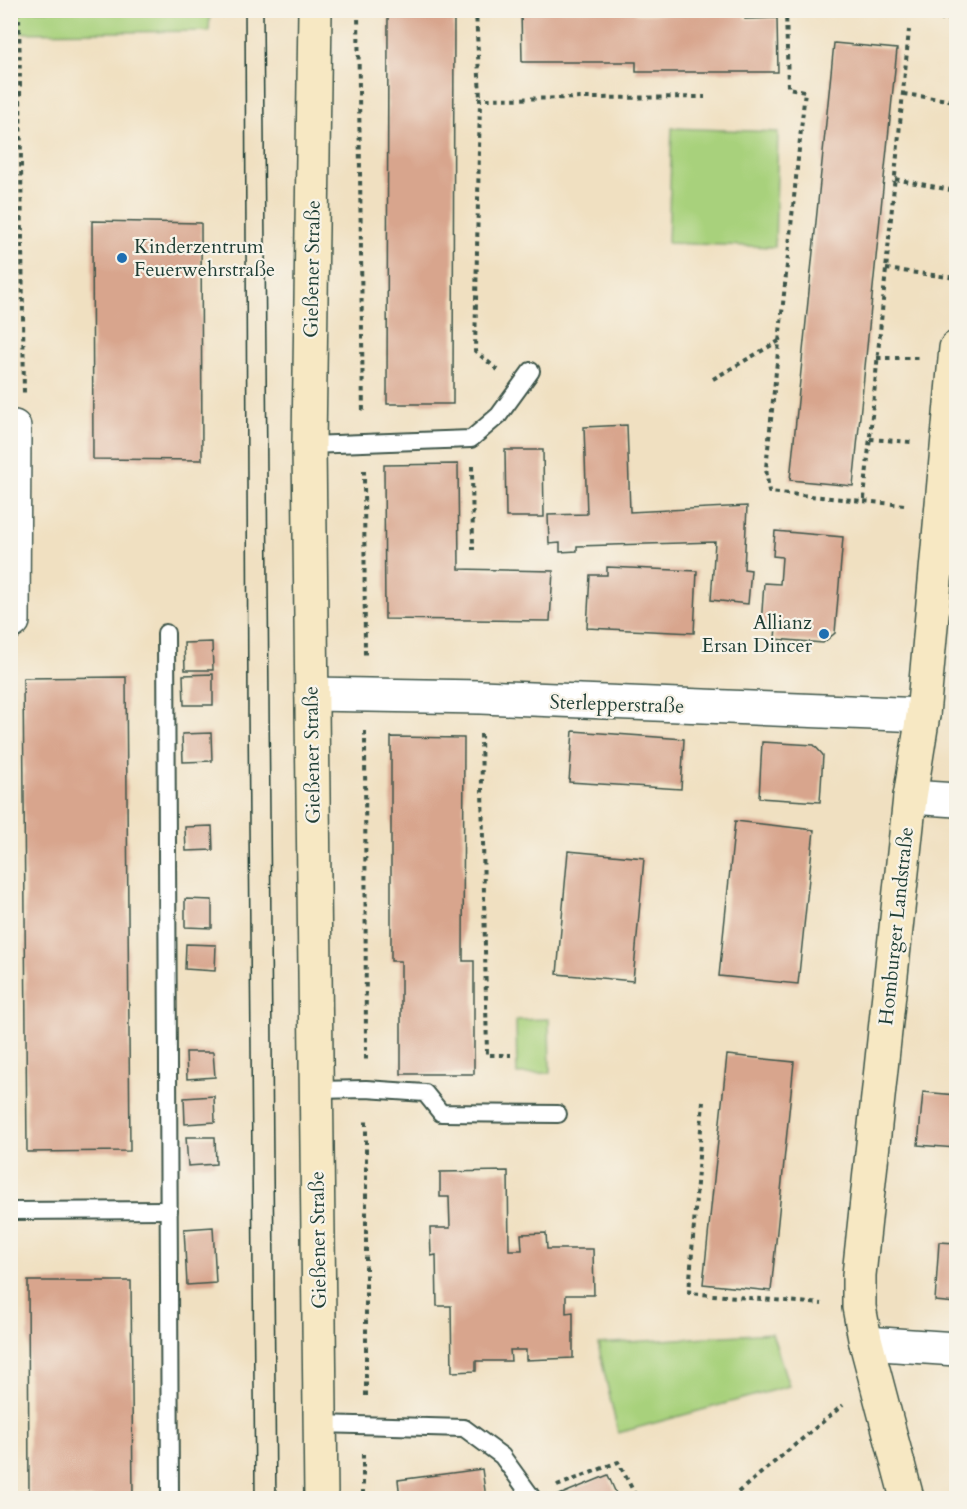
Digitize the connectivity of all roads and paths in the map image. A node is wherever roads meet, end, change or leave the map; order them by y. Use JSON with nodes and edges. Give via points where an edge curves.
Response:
{"nodes":[{"id":1,"x":20,"y":10,"type":"edge"},
{"id":2,"x":315,"y":10,"type":"edge"},
{"id":3,"x":358,"y":10,"type":"edge"},
{"id":4,"x":476,"y":10,"type":"edge"},
{"id":5,"x":786,"y":10,"type":"edge"},
{"id":6,"x":849,"y":10,"type":"edge"},
{"id":7,"x":957,"y":20,"type":"edge"},
{"id":8,"x":909,"y":30,"type":"dead end"},
{"id":9,"x":903,"y":94,"type":"junction"},
{"id":10,"x":705,"y":97,"type":"dead end"},
{"id":11,"x":480,"y":99,"type":"junction"},
{"id":12,"x":957,"y":101,"type":"edge"},
{"id":13,"x":895,"y":179,"type":"junction"},
{"id":14,"x":957,"y":190,"type":"edge"},
{"id":15,"x":886,"y":269,"type":"junction"},
{"id":16,"x":957,"y":278,"type":"edge"},
{"id":17,"x":779,"y":341,"type":"junction"},
{"id":18,"x":957,"y":348,"type":"edge"},
{"id":19,"x":475,"y":351,"type":"dead end"},
{"id":20,"x":877,"y":358,"type":"junction"},
{"id":21,"x":911,"y":358,"type":"dead end"},
{"id":22,"x":531,"y":371,"type":"dead end"},
{"id":23,"x":713,"y":379,"type":"dead end"},
{"id":24,"x":12,"y":427,"type":"edge"},
{"id":25,"x":471,"y":439,"type":"junction"},
{"id":26,"x":870,"y":439,"type":"junction"},
{"id":27,"x":904,"y":442,"type":"dead end"},
{"id":28,"x":364,"y":444,"type":"junction"},
{"id":29,"x":309,"y":445,"type":"junction"},
{"id":30,"x":864,"y":499,"type":"junction"},
{"id":31,"x":942,"y":510,"type":"junction"},
{"id":32,"x":473,"y":550,"type":"dead end"},
{"id":33,"x":10,"y":623,"type":"edge"},
{"id":34,"x":166,"y":633,"type":"dead end"},
{"id":35,"x":312,"y":694,"type":"junction"},
{"id":36,"x":365,"y":694,"type":"junction"},
{"id":37,"x":481,"y":697,"type":"junction"},
{"id":38,"x":923,"y":715,"type":"junction"},
{"id":39,"x":910,"y":797,"type":"junction"},
{"id":40,"x":957,"y":800,"type":"edge"},
{"id":41,"x":511,"y":1055,"type":"dead end"},
{"id":42,"x":366,"y":1089,"type":"junction"},
{"id":43,"x":316,"y":1090,"type":"junction"},
{"id":44,"x":703,"y":1101,"type":"dead end"},
{"id":45,"x":558,"y":1114,"type":"dead end"},
{"id":46,"x":169,"y":1210,"type":"junction"},
{"id":47,"x":10,"y":1211,"type":"edge"},
{"id":48,"x":859,"y":1307,"type":"junction"},
{"id":49,"x":866,"y":1343,"type":"junction"},
{"id":50,"x":957,"y":1349,"type":"edge"},
{"id":51,"x":877,"y":1378,"type":"junction"},
{"id":52,"x":320,"y":1424,"type":"junction"},
{"id":53,"x":363,"y":1427,"type":"junction"},
{"id":54,"x":531,"y":1496,"type":"joint"},
{"id":55,"x":170,"y":1498,"type":"edge"},
{"id":56,"x":321,"y":1498,"type":"edge"},
{"id":57,"x":363,"y":1498,"type":"edge"},
{"id":58,"x":637,"y":1498,"type":"edge"},
{"id":59,"x":731,"y":1498,"type":"edge"},
{"id":60,"x":907,"y":1498,"type":"edge"}],
"edges":[{"from":1,"to":24,"type":"path","via":[[24,406]]},
{"from":2,"to":29,"type":"main road","name":"Gießener Straße"},
{"from":3,"to":28,"type":"path"},
{"from":4,"to":11,"type":"path"},
{"from":5,"to":17,"type":"path","via":[[788,88],[805,91]]},
{"from":6,"to":7,"type":"path"},
{"from":8,"to":9,"type":"path"},
{"from":9,"to":12,"type":"path"},
{"from":9,"to":13,"type":"path"},
{"from":10,"to":11,"type":"path"},
{"from":11,"to":19,"type":"path"},
{"from":13,"to":14,"type":"path"},
{"from":13,"to":15,"type":"path"},
{"from":15,"to":16,"type":"path"},
{"from":15,"to":20,"type":"path"},
{"from":17,"to":23,"type":"path"},
{"from":17,"to":30,"type":"path","via":[[766,468],[769,492]]},
{"from":18,"to":31,"type":"main road","name":"Homburger Landstraße"},
{"from":20,"to":21,"type":"path"},
{"from":20,"to":26,"type":"path"},
{"from":22,"to":25,"type":"lane","via":[[499,416]]},
{"from":24,"to":33,"type":"street"},
{"from":25,"to":28,"type":"lane"},
{"from":25,"to":32,"type":"path"},
{"from":26,"to":27,"type":"path"},
{"from":26,"to":30,"type":"path"},
{"from":28,"to":29,"type":"lane"},
{"from":28,"to":36,"type":"path"},
{"from":29,"to":35,"type":"main road","name":"Gießener Straße"},
{"from":30,"to":31,"type":"path"},
{"from":31,"to":38,"type":"main road","name":"Homburger Landstraße"},
{"from":34,"to":46,"type":"lane"},
{"from":35,"to":36,"type":"street","name":"Sterlepperstraße"},
{"from":35,"to":43,"type":"main road","name":"Gießener Straße"},
{"from":36,"to":37,"type":"street","name":"Sterlepperstraße"},
{"from":36,"to":42,"type":"path"},
{"from":37,"to":38,"type":"street","name":"Sterlepperstraße"},
{"from":37,"to":41,"type":"path","via":[[488,1055]]},
{"from":38,"to":39,"type":"main road","name":"Homburger Landstraße"},
{"from":39,"to":40,"type":"street"},
{"from":39,"to":48,"type":"main road","name":"Homburger Landstraße","via":[[859,1275]]},
{"from":42,"to":43,"type":"lane"},
{"from":42,"to":45,"type":"lane","via":[[425,1093],[441,1113]]},
{"from":42,"to":53,"type":"path"},
{"from":43,"to":52,"type":"main road","name":"Gießener Straße"},
{"from":44,"to":48,"type":"path","via":[[689,1293]]},
{"from":46,"to":47,"type":"lane"},
{"from":46,"to":55,"type":"lane"},
{"from":48,"to":49,"type":"main road","name":"Homburger Landstraße"},
{"from":49,"to":50,"type":"street"},
{"from":49,"to":51,"type":"main road","name":"Homburger Landstraße"},
{"from":51,"to":59,"type":"path"},
{"from":51,"to":60,"type":"main road","name":"Homburger Landstraße"},
{"from":52,"to":53,"type":"lane"},
{"from":52,"to":56,"type":"main road","name":"Gießener Straße"},
{"from":53,"to":54,"type":"lane","via":[[464,1428],[502,1456]]},
{"from":53,"to":57,"type":"path"},
{"from":54,"to":58,"type":"path","via":[[618,1462]]}]}
